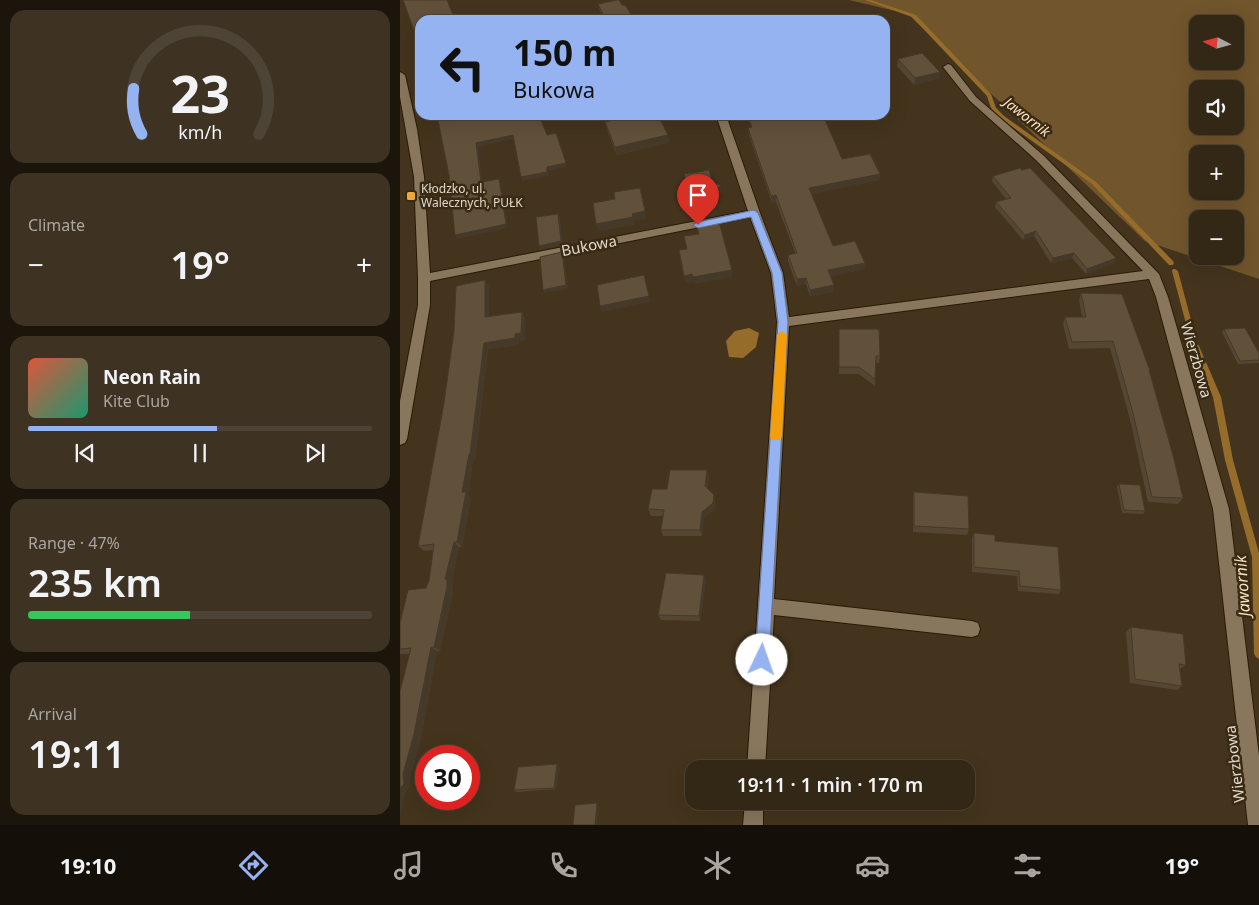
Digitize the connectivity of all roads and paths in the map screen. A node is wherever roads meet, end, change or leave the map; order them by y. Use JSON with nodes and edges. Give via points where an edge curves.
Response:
{"nodes":[{"id":1,"x":948,"y":67,"type":"dead end"},
{"id":2,"x":400,"y":75,"type":"edge"},
{"id":3,"x":723,"y":120,"type":"edge"},
{"id":4,"x":754,"y":213,"type":"junction"},
{"id":5,"x":1153,"y":274,"type":"junction"},
{"id":6,"x":424,"y":278,"type":"junction"},
{"id":7,"x":783,"y":322,"type":"junction"},
{"id":8,"x":400,"y":439,"type":"edge"},
{"id":9,"x":766,"y":606,"type":"junction"},
{"id":10,"x":972,"y":629,"type":"dead end"},
{"id":11,"x":757,"y":760,"type":"edge"},
{"id":12,"x":754,"y":810,"type":"edge"},
{"id":13,"x":753,"y":825,"type":"edge"},
{"id":14,"x":1258,"y":825,"type":"edge"}],
"edges":[{"from":1,"to":5,"type":"street","via":[[973,100],[1040,158]]},
{"from":2,"to":6,"type":"street","via":[[412,126],[419,178]]},
{"from":3,"to":4,"type":"street"},
{"from":4,"to":6,"type":"street","name":"Bukowa"},
{"from":4,"to":7,"type":"street","via":[[777,273]]},
{"from":5,"to":7,"type":"street"},
{"from":5,"to":14,"type":"street","name":"Wierzbowa","via":[[1221,509]]},
{"from":6,"to":8,"type":"street","via":[[424,305]]},
{"from":7,"to":9,"type":"street"},
{"from":9,"to":10,"type":"street"},
{"from":9,"to":11,"type":"street"},
{"from":12,"to":13,"type":"street"}]}
